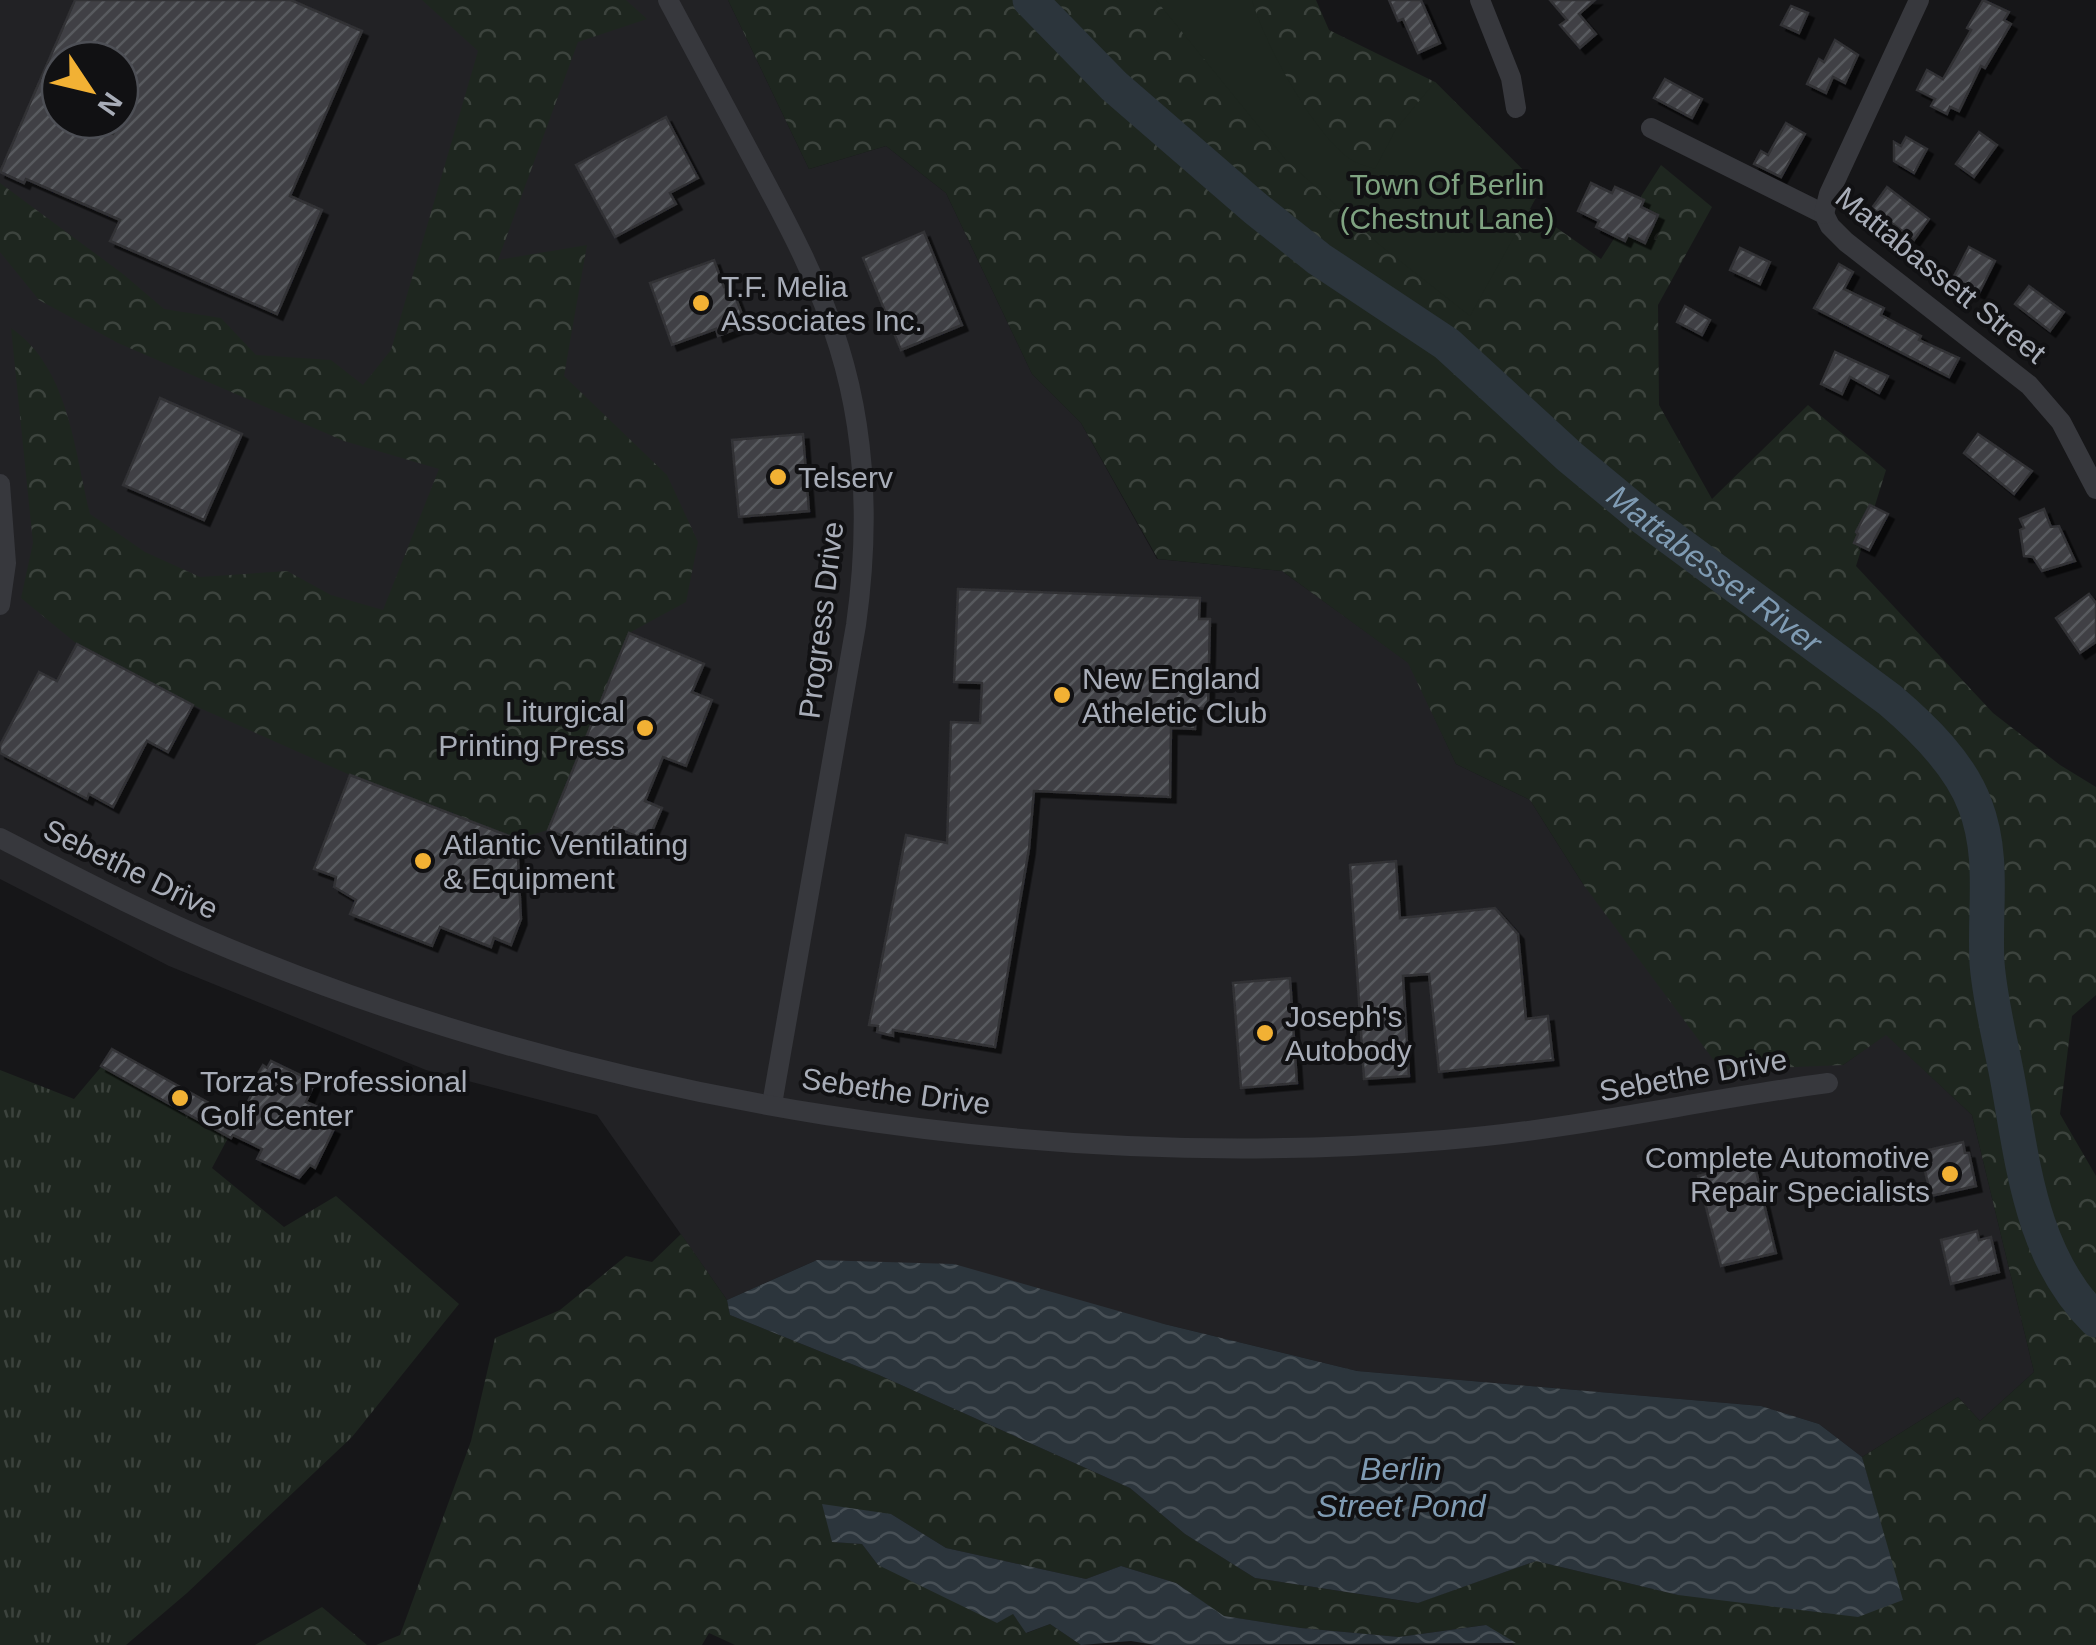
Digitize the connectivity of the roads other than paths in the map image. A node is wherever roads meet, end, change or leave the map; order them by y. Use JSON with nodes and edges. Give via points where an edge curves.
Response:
{"nodes":[{"id":1,"x":668,"y":0,"type":"edge"},
{"id":2,"x":1480,"y":0,"type":"edge"},
{"id":3,"x":1918,"y":0,"type":"edge"},
{"id":4,"x":1516,"y":108,"type":"dead end"},
{"id":5,"x":1651,"y":128,"type":"dead end"},
{"id":6,"x":1824,"y":214,"type":"junction"},
{"id":7,"x":0,"y":484,"type":"edge"},
{"id":8,"x":2096,"y":490,"type":"edge"},
{"id":9,"x":0,"y":605,"type":"edge"},
{"id":10,"x":0,"y":838,"type":"edge"},
{"id":11,"x":1828,"y":1084,"type":"dead end"},
{"id":12,"x":772,"y":1104,"type":"junction"}],
"edges":[{"from":1,"to":12,"type":"street","name":"Progress Drive","via":[[819,293],[844,366],[861,461],[864,571]]},
{"from":2,"to":4,"type":"street"},
{"from":3,"to":6,"type":"street"},
{"from":5,"to":6,"type":"street","name":"Mattabassett Street"},
{"from":6,"to":8,"type":"street","name":"Mattabassett Street","via":[[1846,242],[2030,385],[2061,422]]},
{"from":7,"to":9,"type":"street","via":[[6,563]]},
{"from":10,"to":12,"type":"street","name":"Sebethe Drive","via":[[227,948],[398,1011],[571,1062]]},
{"from":11,"to":12,"type":"street","name":"Sebethe Drive","via":[[1523,1133],[1276,1148],[993,1136]]}]}
